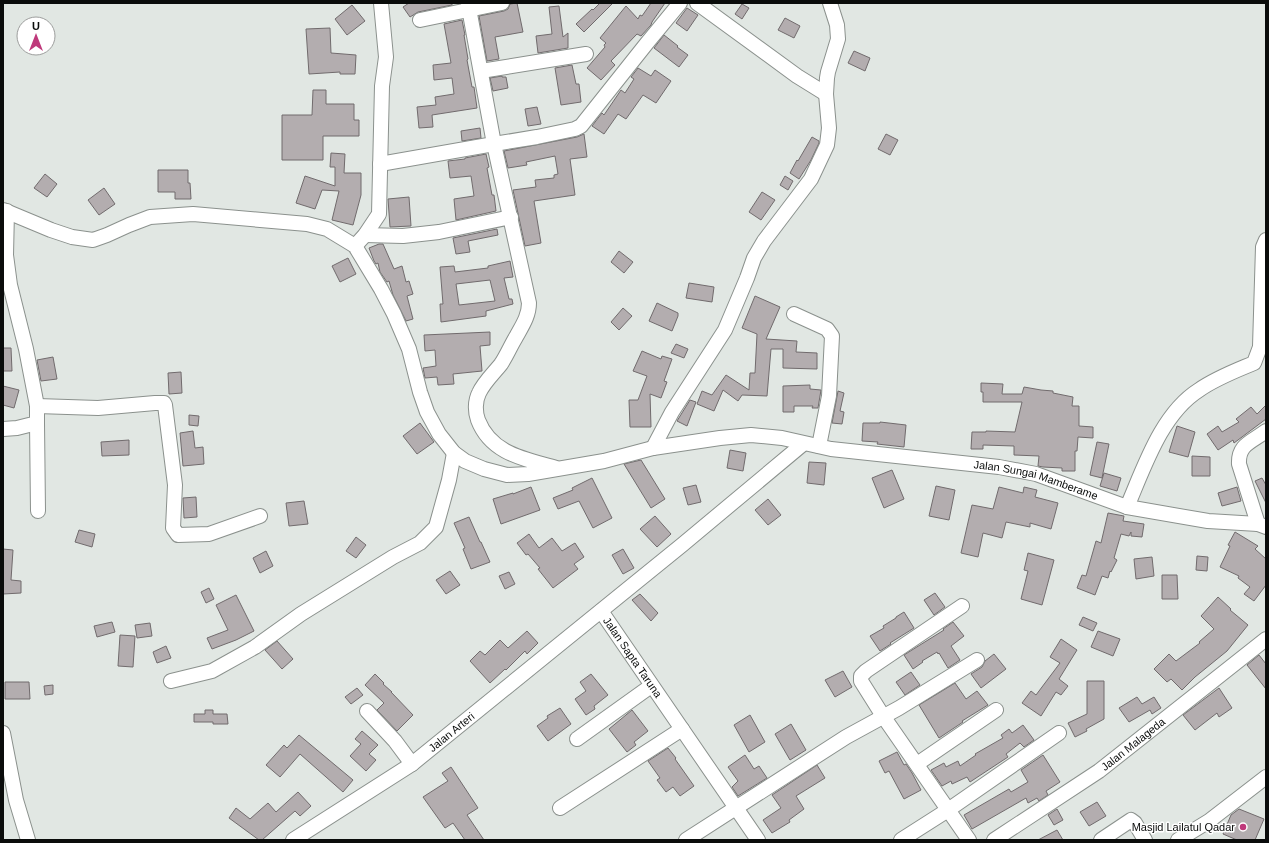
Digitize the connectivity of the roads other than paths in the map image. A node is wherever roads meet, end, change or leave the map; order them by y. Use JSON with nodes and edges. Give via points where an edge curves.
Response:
{"nodes":[{"id":1,"x":381,"y":3,"type":"edge"},
{"id":2,"x":502,"y":3,"type":"edge"},
{"id":3,"x":680,"y":3,"type":"edge"},
{"id":4,"x":697,"y":3,"type":"edge"},
{"id":5,"x":830,"y":3,"type":"edge"},
{"id":6,"x":468,"y":6,"type":"edge"},
{"id":7,"x":420,"y":20,"type":"dead end"},
{"id":8,"x":586,"y":54,"type":"dead end"},
{"id":9,"x":481,"y":71,"type":"junction"},
{"id":10,"x":826,"y":94,"type":"junction"},
{"id":11,"x":494,"y":144,"type":"junction"},
{"id":12,"x":380,"y":164,"type":"junction"},
{"id":13,"x":5,"y":211,"type":"edge"},
{"id":14,"x":511,"y":217,"type":"junction"},
{"id":15,"x":365,"y":235,"type":"junction"},
{"id":16,"x":1266,"y":240,"type":"edge"},
{"id":17,"x":355,"y":246,"type":"junction"},
{"id":18,"x":794,"y":314,"type":"dead end"},
{"id":19,"x":38,"y":406,"type":"junction"},
{"id":20,"x":37,"y":423,"type":"junction"},
{"id":21,"x":3,"y":429,"type":"edge"},
{"id":22,"x":1266,"y":431,"type":"edge"},
{"id":23,"x":803,"y":444,"type":"junction"},
{"id":24,"x":819,"y":446,"type":"junction"},
{"id":25,"x":653,"y":448,"type":"junction"},
{"id":26,"x":454,"y":453,"type":"junction"},
{"id":27,"x":559,"y":469,"type":"junction"},
{"id":28,"x":1127,"y":507,"type":"junction"},
{"id":29,"x":38,"y":511,"type":"dead end"},
{"id":30,"x":260,"y":516,"type":"dead end"},
{"id":31,"x":1262,"y":525,"type":"edge"},
{"id":32,"x":962,"y":606,"type":"dead end"},
{"id":33,"x":601,"y":611,"type":"junction"},
{"id":34,"x":1266,"y":639,"type":"edge"},
{"id":35,"x":977,"y":660,"type":"dead end"},
{"id":36,"x":171,"y":681,"type":"dead end"},
{"id":37,"x":651,"y":686,"type":"junction"},
{"id":38,"x":996,"y":710,"type":"dead end"},
{"id":39,"x":367,"y":711,"type":"dead end"},
{"id":40,"x":883,"y":716,"type":"junction"},
{"id":41,"x":682,"y":729,"type":"junction"},
{"id":42,"x":3,"y":733,"type":"edge"},
{"id":43,"x":1059,"y":733,"type":"dead end"},
{"id":44,"x":577,"y":739,"type":"dead end"},
{"id":45,"x":412,"y":764,"type":"junction"},
{"id":46,"x":917,"y":764,"type":"junction"},
{"id":47,"x":1266,"y":776,"type":"edge"},
{"id":48,"x":560,"y":808,"type":"dead end"},
{"id":49,"x":736,"y":808,"type":"junction"},
{"id":50,"x":948,"y":810,"type":"junction"},
{"id":51,"x":28,"y":840,"type":"edge"},
{"id":52,"x":293,"y":840,"type":"edge"},
{"id":53,"x":686,"y":840,"type":"edge"},
{"id":54,"x":758,"y":840,"type":"edge"},
{"id":55,"x":901,"y":840,"type":"edge"},
{"id":56,"x":969,"y":840,"type":"edge"},
{"id":57,"x":994,"y":840,"type":"edge"},
{"id":58,"x":1101,"y":840,"type":"edge"},
{"id":59,"x":1145,"y":840,"type":"edge"},
{"id":60,"x":1178,"y":840,"type":"edge"}],
"edges":[{"from":1,"to":12,"type":"street","via":[[386,57],[382,86]]},
{"from":2,"to":6,"type":"street"},
{"from":3,"to":11,"type":"street","via":[[581,126]]},
{"from":4,"to":10,"type":"street","via":[[797,76]]},
{"from":5,"to":10,"type":"street","via":[[838,39],[828,72]]},
{"from":6,"to":7,"type":"street"},
{"from":6,"to":9,"type":"street"},
{"from":8,"to":9,"type":"street"},
{"from":9,"to":11,"type":"street"},
{"from":10,"to":25,"type":"street","via":[[829,128],[827,145],[821,160],[811,179],[754,258],[726,330],[676,406]]},
{"from":11,"to":12,"type":"street"},
{"from":11,"to":14,"type":"street"},
{"from":12,"to":15,"type":"street","via":[[379,214]]},
{"from":13,"to":17,"type":"street","via":[[72,237],[93,240],[150,217],[193,214],[307,224],[327,229]]},
{"from":13,"to":19,"type":"street","via":[[10,285]]},
{"from":14,"to":15,"type":"street","via":[[439,232],[403,236]]},
{"from":14,"to":27,"type":"street","via":[[529,308],[502,363],[479,394],[476,414],[487,437],[498,447],[525,460]]},
{"from":15,"to":17,"type":"street"},
{"from":16,"to":28,"type":"street","via":[[1260,347],[1254,363],[1198,390],[1180,405],[1164,427]]},
{"from":17,"to":26,"type":"street","name":"Jalan Sungai Mamberame","via":[[394,314],[409,349],[427,412],[438,434]]},
{"from":18,"to":24,"type":"street","via":[[827,329],[832,336],[829,396]]},
{"from":19,"to":20,"type":"street"},
{"from":19,"to":30,"type":"street","via":[[98,408],[164,403],[175,485],[175,532],[178,535],[210,534]]},
{"from":20,"to":21,"type":"street"},
{"from":20,"to":29,"type":"street"},
{"from":22,"to":31,"type":"street","via":[[1242,447],[1239,459]]},
{"from":23,"to":24,"type":"street","name":"Jalan Sungai Mamberame"},
{"from":23,"to":25,"type":"street","name":"Jalan Sungai Mamberame","via":[[782,438],[751,435]]},
{"from":23,"to":33,"type":"street","name":"Jalan Sapta Taruna"},
{"from":24,"to":28,"type":"street","name":"Jalan Sungai Mamberame","via":[[999,467],[1036,474]]},
{"from":25,"to":27,"type":"street","name":"Jalan Sungai Mamberame"},
{"from":26,"to":27,"type":"street","name":"Jalan Sungai Mamberame","via":[[484,469],[507,475]]},
{"from":26,"to":36,"type":"street","via":[[436,526],[420,543],[393,557],[301,614],[255,647],[212,671]]},
{"from":28,"to":31,"type":"street","name":"Jalan Sungai Mamberame","via":[[1208,521]]},
{"from":32,"to":40,"type":"street","via":[[861,676],[861,681]]},
{"from":33,"to":37,"type":"street","name":"Jalan Sapta Taruna"},
{"from":33,"to":45,"type":"street","name":"Jalan Arteri"},
{"from":34,"to":57,"type":"street","name":"Jalan Malageda","via":[[1099,771]]},
{"from":35,"to":40,"type":"street"},
{"from":37,"to":41,"type":"street","name":"Jalan Sapta Taruna"},
{"from":37,"to":44,"type":"street"},
{"from":38,"to":46,"type":"street"},
{"from":39,"to":45,"type":"street","via":[[396,741]]},
{"from":40,"to":46,"type":"street"},
{"from":40,"to":49,"type":"street"},
{"from":41,"to":48,"type":"street"},
{"from":41,"to":49,"type":"street","name":"Jalan Sapta Taruna"},
{"from":42,"to":51,"type":"street","via":[[16,800]]},
{"from":43,"to":50,"type":"street"},
{"from":45,"to":52,"type":"street","name":"Jalan Arteri"},
{"from":46,"to":50,"type":"street"},
{"from":47,"to":60,"type":"street","via":[[1209,821]]},
{"from":49,"to":53,"type":"street"},
{"from":49,"to":54,"type":"street","name":"Jalan Sapta Taruna"},
{"from":50,"to":55,"type":"street"},
{"from":50,"to":56,"type":"street"},
{"from":58,"to":59,"type":"street","via":[[1131,820]]}]}
